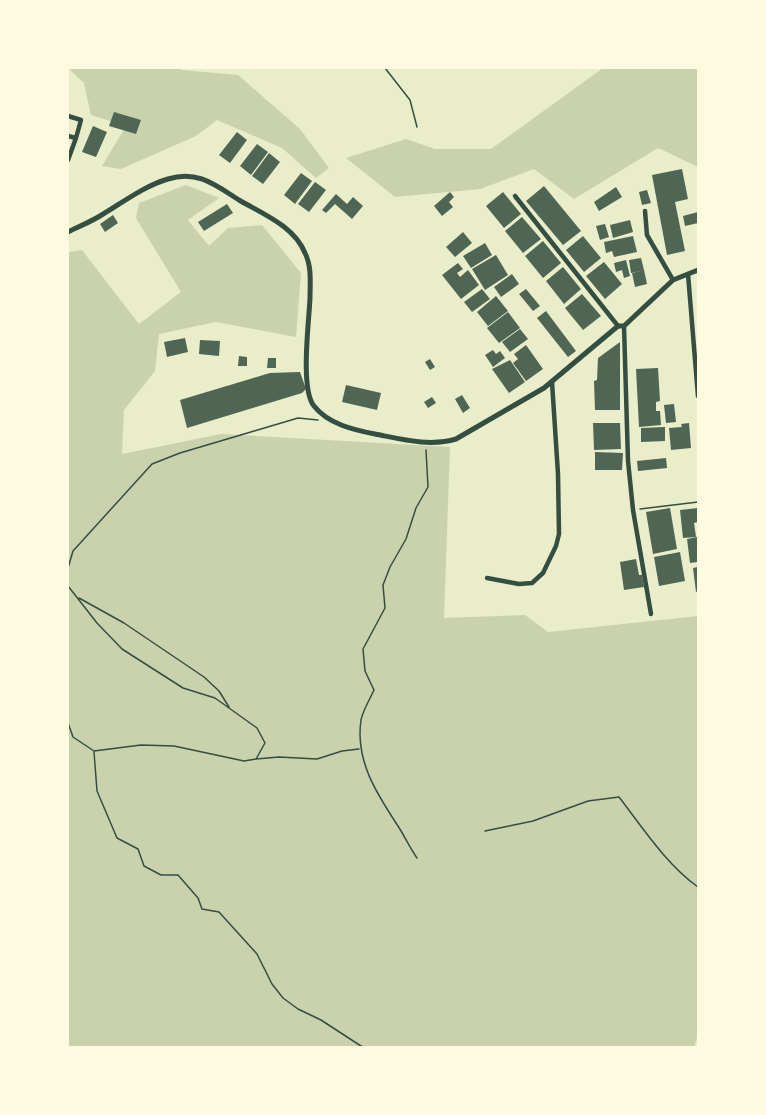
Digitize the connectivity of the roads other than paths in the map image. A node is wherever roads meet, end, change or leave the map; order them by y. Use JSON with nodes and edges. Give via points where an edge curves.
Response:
{"nodes":[{"id":1,"x":68,"y":116,"type":"edge"},
{"id":2,"x":68,"y":136,"type":"edge"},
{"id":3,"x":75,"y":138,"type":"junction"},
{"id":4,"x":68,"y":160,"type":"edge"},
{"id":5,"x":515,"y":196,"type":"dead end"},
{"id":6,"x":645,"y":211,"type":"dead end"},
{"id":7,"x":68,"y":232,"type":"edge"},
{"id":8,"x":699,"y":270,"type":"edge"},
{"id":9,"x":688,"y":274,"type":"junction"},
{"id":10,"x":673,"y":280,"type":"junction"},
{"id":11,"x":621,"y":326,"type":"junction"},
{"id":12,"x":552,"y":382,"type":"junction"},
{"id":13,"x":699,"y":396,"type":"edge"},
{"id":14,"x":487,"y":578,"type":"dead end"},
{"id":15,"x":651,"y":614,"type":"dead end"}],
"edges":[{"from":1,"to":3,"type":"street","via":[[81,120]]},
{"from":2,"to":3,"type":"street"},
{"from":3,"to":4,"type":"street"},
{"from":5,"to":11,"type":"street"},
{"from":6,"to":10,"type":"street","via":[[647,235]]},
{"from":7,"to":12,"type":"street","via":[[146,188],[190,175],[209,181],[294,234],[306,254],[310,276],[306,371],[310,400],[327,418],[356,430],[427,443],[448,441]]},
{"from":8,"to":9,"type":"street"},
{"from":9,"to":10,"type":"street"},
{"from":9,"to":13,"type":"street"},
{"from":10,"to":11,"type":"street"},
{"from":11,"to":12,"type":"street"},
{"from":11,"to":15,"type":"street","via":[[633,510]]},
{"from":12,"to":14,"type":"street","via":[[558,474],[556,546],[543,573],[532,583]]}]}
